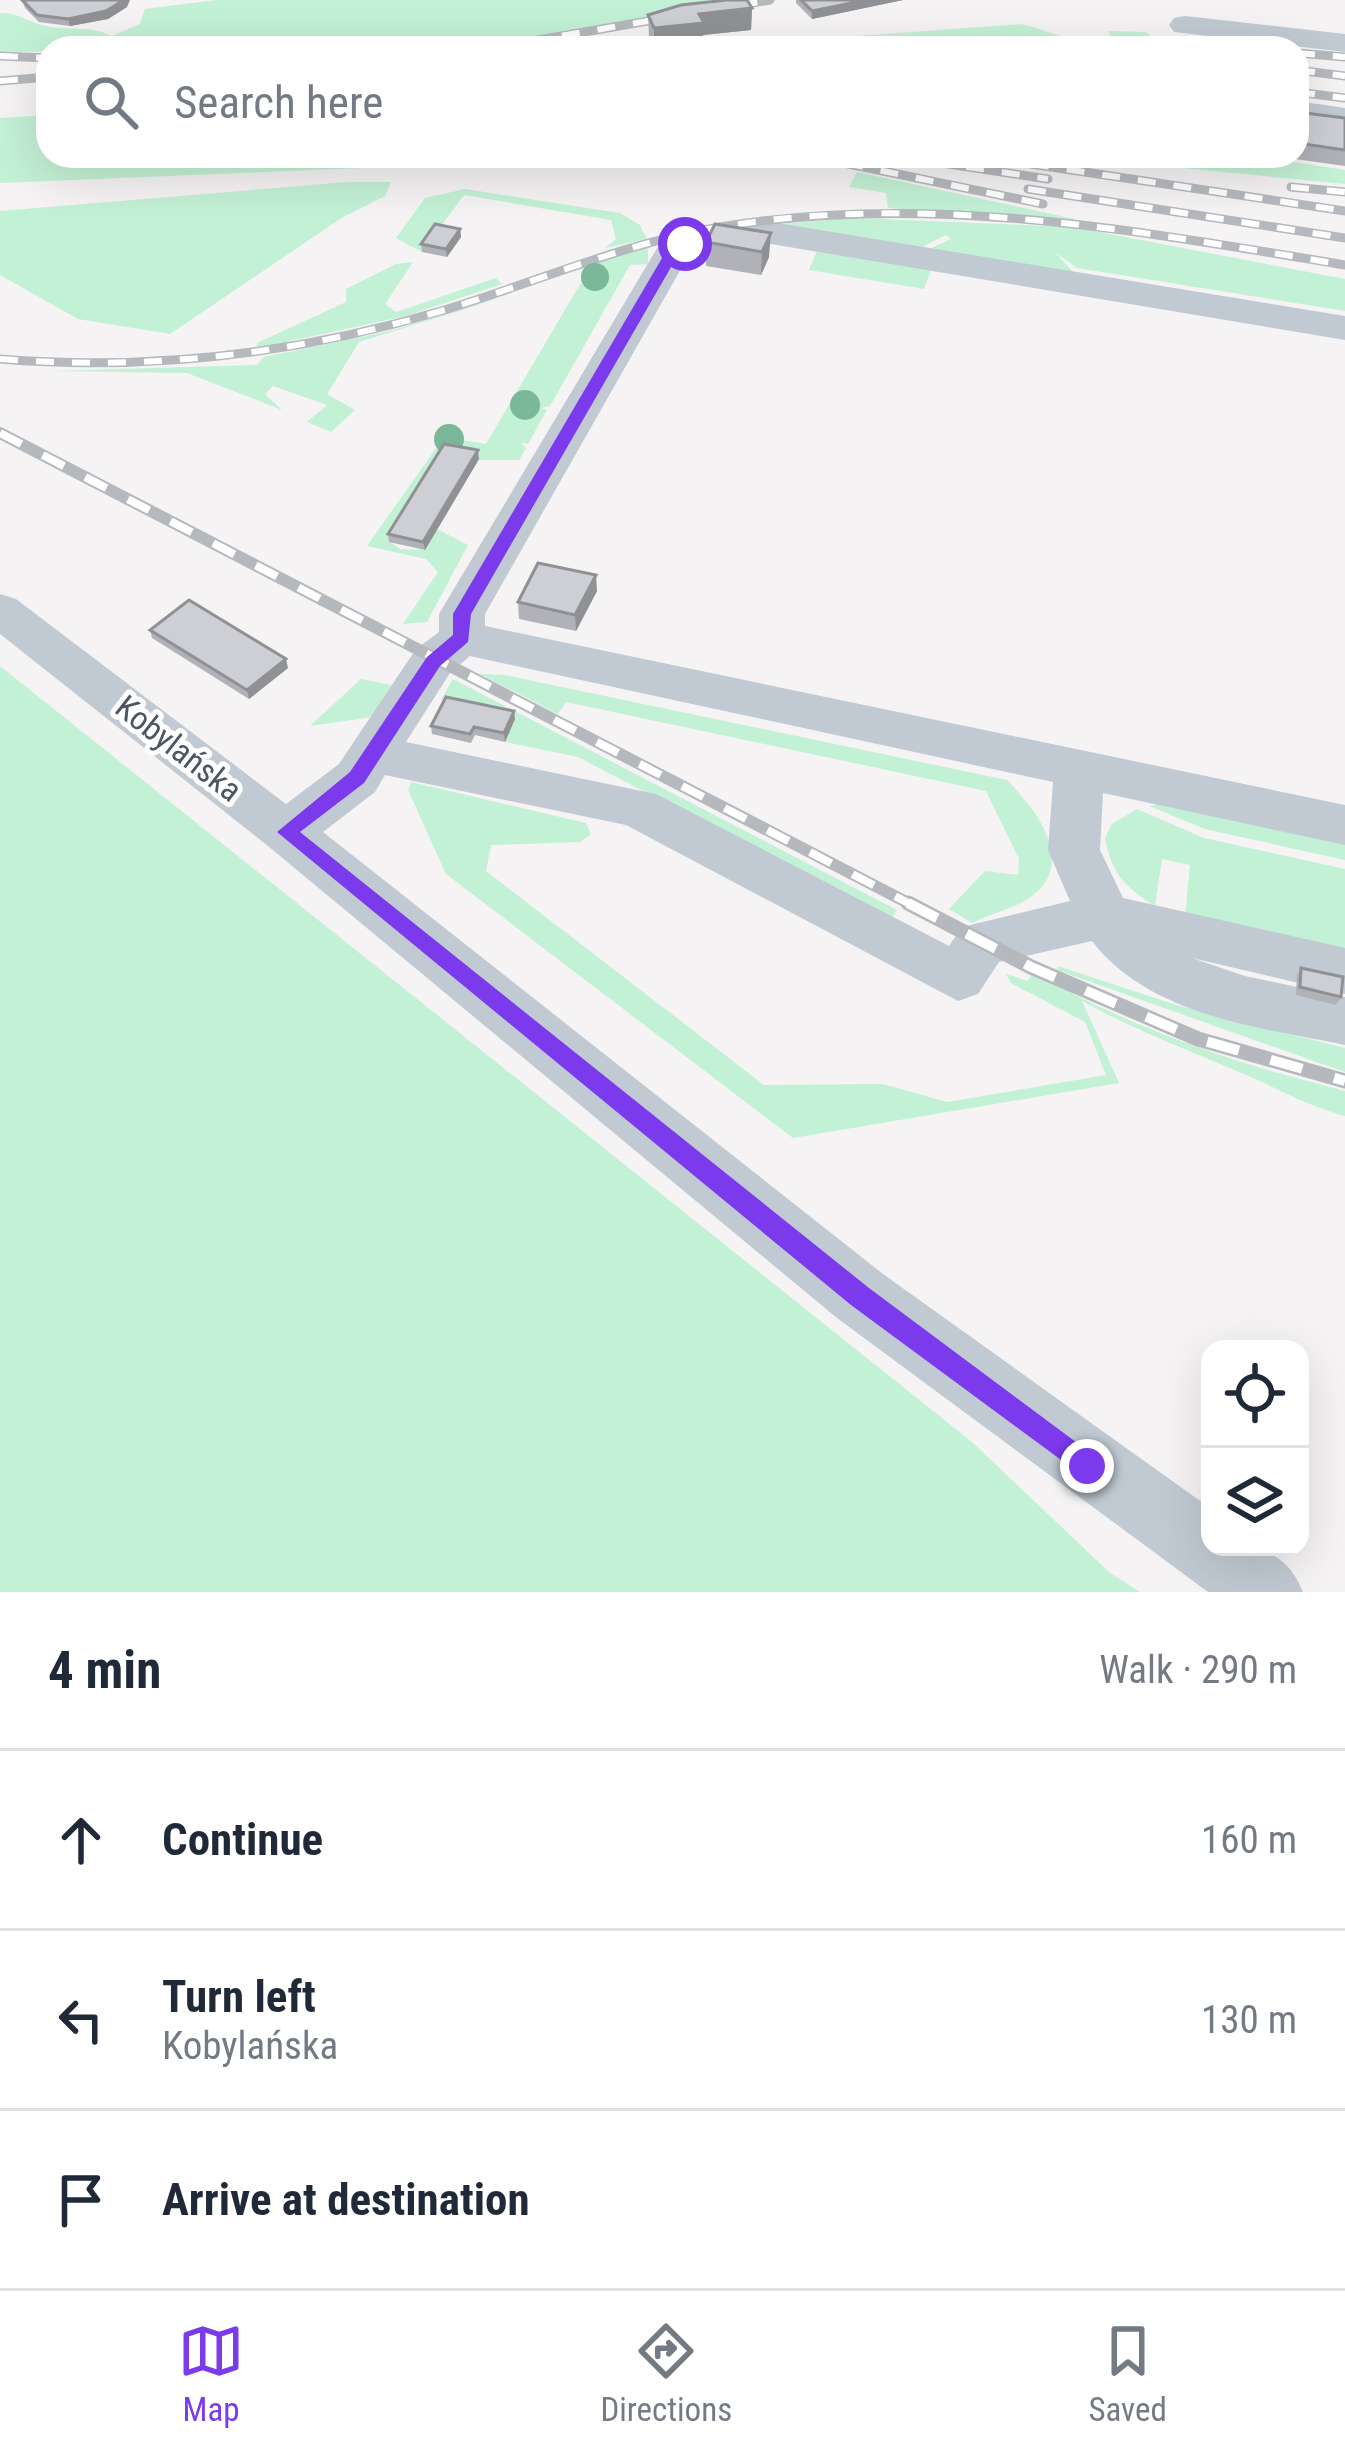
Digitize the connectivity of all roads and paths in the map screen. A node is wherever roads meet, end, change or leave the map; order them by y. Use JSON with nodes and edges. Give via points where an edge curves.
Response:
{"nodes":[{"id":1,"x":1175,"y":17,"type":"edge"},
{"id":2,"x":1295,"y":36,"type":"edge"},
{"id":3,"x":1309,"y":38,"type":"edge"},
{"id":4,"x":1345,"y":44,"type":"edge"},
{"id":5,"x":1309,"y":114,"type":"edge"},
{"id":6,"x":1345,"y":118,"type":"edge"},
{"id":7,"x":1345,"y":328,"type":"edge"},
{"id":8,"x":0,"y":610,"type":"edge"},
{"id":9,"x":462,"y":638,"type":"junction"},
{"id":10,"x":373,"y":754,"type":"junction"},
{"id":11,"x":1079,"y":766,"type":"junction"},
{"id":12,"x":1345,"y":825,"type":"edge"},
{"id":13,"x":286,"y":832,"type":"junction"},
{"id":14,"x":1104,"y":916,"type":"junction"},
{"id":15,"x":1345,"y":971,"type":"edge"},
{"id":16,"x":1345,"y":1021,"type":"edge"},
{"id":17,"x":1267,"y":1592,"type":"edge"}],
"edges":[{"from":1,"to":2,"type":"street"},
{"from":3,"to":4,"type":"street"},
{"from":5,"to":6,"type":"street"},
{"from":7,"to":9,"type":"street","via":[[753,230],[704,237],[672,253],[462,614]]},
{"from":8,"to":13,"type":"street","name":"Kobylańska"},
{"from":9,"to":10,"type":"street","via":[[433,662]]},
{"from":9,"to":11,"type":"street"},
{"from":10,"to":13,"type":"street","via":[[357,778]]},
{"from":10,"to":14,"type":"street","via":[[638,808],[958,978],[981,943]]},
{"from":11,"to":12,"type":"street"},
{"from":11,"to":14,"type":"street","via":[[1074,850]]},
{"from":13,"to":17,"type":"street","name":"Kobylańska","via":[[860,1296]]},
{"from":14,"to":15,"type":"street"},
{"from":14,"to":16,"type":"street","via":[[1120,943],[1182,982]]}]}
